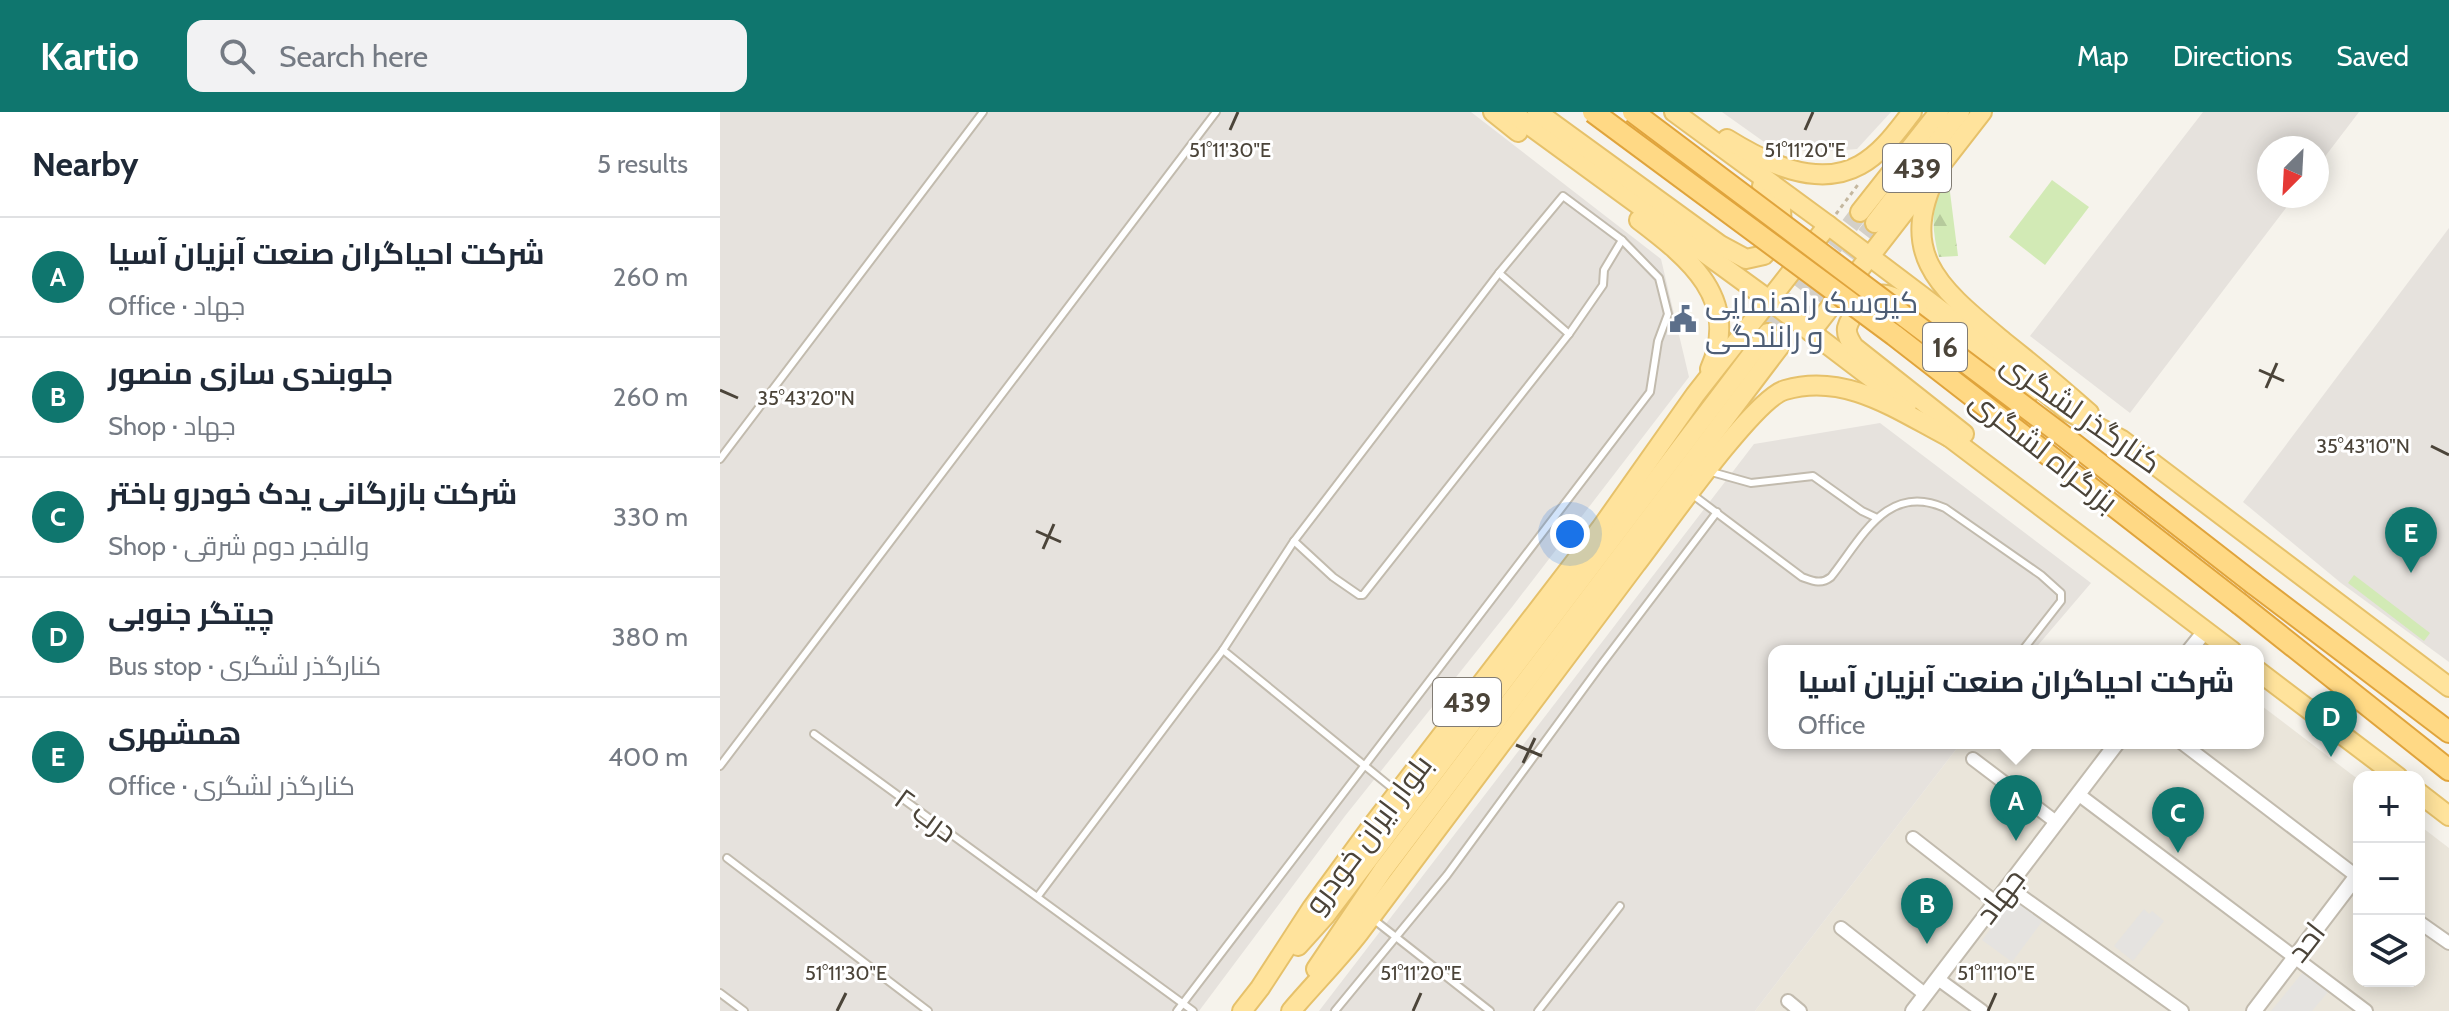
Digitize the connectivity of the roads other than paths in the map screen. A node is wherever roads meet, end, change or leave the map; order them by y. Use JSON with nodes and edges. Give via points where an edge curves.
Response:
{"nodes":[{"id":1,"x":983,"y":112,"type":"edge"},
{"id":2,"x":1216,"y":112,"type":"edge"},
{"id":3,"x":1493,"y":112,"type":"edge"},
{"id":4,"x":1511,"y":112,"type":"edge"},
{"id":5,"x":1537,"y":112,"type":"edge"},
{"id":6,"x":1593,"y":112,"type":"edge"},
{"id":7,"x":1633,"y":112,"type":"edge"},
{"id":8,"x":1674,"y":112,"type":"edge"},
{"id":9,"x":1682,"y":112,"type":"edge"},
{"id":10,"x":1912,"y":112,"type":"edge"},
{"id":11,"x":1939,"y":112,"type":"edge"},
{"id":12,"x":1960,"y":112,"type":"edge"},
{"id":13,"x":1982,"y":112,"type":"edge"},
{"id":14,"x":1694,"y":128,"type":"junction"},
{"id":15,"x":1941,"y":165,"type":"junction"},
{"id":16,"x":1828,"y":225,"type":"junction"},
{"id":17,"x":1622,"y":240,"type":"junction"},
{"id":18,"x":1869,"y":257,"type":"junction"},
{"id":19,"x":1499,"y":273,"type":"junction"},
{"id":20,"x":1769,"y":300,"type":"junction"},
{"id":21,"x":1811,"y":332,"type":"junction"},
{"id":22,"x":1569,"y":334,"type":"junction"},
{"id":23,"x":1776,"y":338,"type":"tunnel mouth"},
{"id":24,"x":1695,"y":395,"type":"junction"},
{"id":25,"x":2068,"y":411,"type":"junction"},
{"id":26,"x":1949,"y":437,"type":"junction"},
{"id":27,"x":2122,"y":440,"type":"junction"},
{"id":28,"x":720,"y":459,"type":"edge"},
{"id":29,"x":1707,"y":471,"type":"junction"},
{"id":30,"x":2015,"y":487,"type":"junction"},
{"id":31,"x":1690,"y":493,"type":"junction"},
{"id":32,"x":1717,"y":512,"type":"junction"},
{"id":33,"x":1877,"y":518,"type":"junction"},
{"id":34,"x":1294,"y":541,"type":"junction"},
{"id":35,"x":2205,"y":631,"type":"junction"},
{"id":36,"x":2027,"y":645,"type":"edge"},
{"id":37,"x":2194,"y":645,"type":"edge"},
{"id":38,"x":2224,"y":645,"type":"edge"},
{"id":39,"x":1223,"y":650,"type":"junction"},
{"id":40,"x":2264,"y":676,"type":"edge"},
{"id":41,"x":2449,"y":687,"type":"edge"},
{"id":42,"x":2449,"y":732,"type":"edge"},
{"id":43,"x":814,"y":734,"type":"dead end"},
{"id":44,"x":2107,"y":749,"type":"edge"},
{"id":45,"x":2190,"y":749,"type":"edge"},
{"id":46,"x":1458,"y":756,"type":"junction"},
{"id":47,"x":1973,"y":759,"type":"dead end"},
{"id":48,"x":720,"y":766,"type":"edge"},
{"id":49,"x":1365,"y":766,"type":"junction"},
{"id":50,"x":2449,"y":770,"type":"edge"},
{"id":51,"x":2390,"y":771,"type":"edge"},
{"id":52,"x":1398,"y":793,"type":"junction"},
{"id":53,"x":2078,"y":794,"type":"junction"},
{"id":54,"x":2425,"y":798,"type":"edge"},
{"id":55,"x":2449,"y":816,"type":"edge"},
{"id":56,"x":2056,"y":822,"type":"junction"},
{"id":57,"x":1913,"y":838,"type":"dead end"},
{"id":58,"x":727,"y":858,"type":"dead end"},
{"id":59,"x":2353,"y":872,"type":"edge"},
{"id":60,"x":2353,"y":882,"type":"edge"},
{"id":61,"x":2007,"y":886,"type":"junction"},
{"id":62,"x":1038,"y":896,"type":"junction"},
{"id":63,"x":1995,"y":902,"type":"junction"},
{"id":64,"x":1620,"y":906,"type":"dead end"},
{"id":65,"x":1370,"y":917,"type":"junction"},
{"id":66,"x":2425,"y":926,"type":"edge"},
{"id":67,"x":1841,"y":928,"type":"dead end"},
{"id":68,"x":1396,"y":938,"type":"junction"},
{"id":69,"x":2449,"y":943,"type":"edge"},
{"id":70,"x":2293,"y":958,"type":"junction"},
{"id":71,"x":1938,"y":979,"type":"junction"},
{"id":72,"x":1260,"y":988,"type":"junction"},
{"id":73,"x":720,"y":993,"type":"edge"},
{"id":74,"x":1926,"y":995,"type":"junction"},
{"id":75,"x":1788,"y":1001,"type":"dead end"},
{"id":76,"x":1183,"y":1003,"type":"junction"},
{"id":77,"x":744,"y":1011,"type":"edge"},
{"id":78,"x":928,"y":1011,"type":"edge"},
{"id":79,"x":1177,"y":1011,"type":"edge"},
{"id":80,"x":1193,"y":1011,"type":"edge"},
{"id":81,"x":1242,"y":1011,"type":"edge"},
{"id":82,"x":1291,"y":1011,"type":"edge"},
{"id":83,"x":1335,"y":1011,"type":"edge"},
{"id":84,"x":1490,"y":1011,"type":"edge"},
{"id":85,"x":1538,"y":1011,"type":"edge"},
{"id":86,"x":1800,"y":1011,"type":"edge"},
{"id":87,"x":1913,"y":1011,"type":"edge"},
{"id":88,"x":1982,"y":1011,"type":"edge"},
{"id":89,"x":2182,"y":1011,"type":"edge"},
{"id":90,"x":2254,"y":1011,"type":"edge"},
{"id":91,"x":2366,"y":1011,"type":"edge"}],
"edges":[{"from":1,"to":28,"type":"lane"},
{"from":2,"to":48,"type":"lane"},
{"from":3,"to":24,"type":"main road","via":[[1697,268],[1713,295],[1719,321],[1712,365]]},
{"from":4,"to":20,"type":"main road"},
{"from":5,"to":14,"type":"main road","via":[[1734,255],[1764,255],[1782,230],[1781,208],[1759,182]]},
{"from":6,"to":50,"type":"highway","name":"بزرگراه لشگری","number":"16","bridge":true,"via":[[1894,335]]},
{"from":7,"to":42,"type":"highway","name":"بزرگراه لشگری","number":"16","bridge":true},
{"from":8,"to":14,"type":"main road","name":"کنارگذر لشگری"},
{"from":9,"to":10,"type":"main road","via":[[1780,165],[1822,174],[1860,165]]},
{"from":11,"to":12,"type":"main road","number":"439","via":[[1867,218]]},
{"from":13,"to":15,"type":"main road","number":"439"},
{"from":14,"to":16,"type":"main road","name":"کنارگذر لشگری"},
{"from":15,"to":18,"type":"main road","number":"439"},
{"from":15,"to":27,"type":"main road","via":[[1921,220],[1934,275],[1963,308]]},
{"from":16,"to":18,"type":"main road","name":"کنارگذر لشگری"},
{"from":16,"to":20,"type":"main road","name":"بلوار ایران خودرو","number":"439"},
{"from":17,"to":19,"type":"lane","via":[[1563,196]]},
{"from":17,"to":22,"type":"lane","via":[[1604,270],[1603,285]]},
{"from":17,"to":49,"type":"lane","via":[[1659,278],[1668,314],[1650,392]]},
{"from":18,"to":21,"type":"main road","number":"439"},
{"from":18,"to":25,"type":"main road","name":"کنارگذر لشگری"},
{"from":19,"to":22,"type":"lane"},
{"from":19,"to":34,"type":"lane"},
{"from":20,"to":21,"type":"main road"},
{"from":20,"to":24,"type":"main road","name":"بلوار ایران خودرو","number":"439"},
{"from":21,"to":26,"type":"main road"},
{"from":22,"to":34,"type":"lane","via":[[1363,595],[1333,577]]},
{"from":23,"to":46,"type":"main road","name":"بلوار ایران خودرو","number":"439"},
{"from":24,"to":52,"type":"main road","name":"بلوار ایران خودرو","number":"439","via":[[1601,528]]},
{"from":25,"to":27,"type":"main road","name":"کنارگذر لشگری"},
{"from":25,"to":30,"type":"main road","via":[[2018,386],[1899,299],[1879,294],[1869,298],[1852,319],[1847,329],[1854,347],[1974,442]]},
{"from":26,"to":29,"type":"main road","name":"بلوار ایران خودرو","number":"439","via":[[1859,391],[1807,385],[1781,390],[1764,402]]},
{"from":26,"to":30,"type":"main road"},
{"from":27,"to":41,"type":"main road","name":"کنارگذر لشگری"},
{"from":29,"to":31,"type":"main road","name":"بلوار ایران خودرو","number":"439"},
{"from":29,"to":33,"type":"lane","via":[[1751,483],[1813,476]]},
{"from":30,"to":35,"type":"main road"},
{"from":31,"to":32,"type":"lane"},
{"from":31,"to":65,"type":"main road","name":"بلوار ایران خودرو","number":"439"},
{"from":32,"to":33,"type":"lane","via":[[1815,582],[1831,577]]},
{"from":32,"to":68,"type":"lane"},
{"from":33,"to":36,"type":"lane","via":[[1912,499],[1931,501],[2041,575],[2061,593],[2061,601]]},
{"from":34,"to":39,"type":"lane"},
{"from":35,"to":37,"type":"street"},
{"from":35,"to":38,"type":"main road"},
{"from":39,"to":49,"type":"lane"},
{"from":39,"to":62,"type":"lane"},
{"from":40,"to":51,"type":"main road"},
{"from":43,"to":62,"type":"lane","name":"درب ۲"},
{"from":44,"to":53,"type":"street","name":"جهاد"},
{"from":45,"to":59,"type":"street"},
{"from":46,"to":72,"type":"main road","name":"بلوار ایران خودرو"},
{"from":46,"to":82,"type":"main road","name":"بلوار ایران خودرو"},
{"from":47,"to":56,"type":"street"},
{"from":49,"to":52,"type":"lane"},
{"from":49,"to":76,"type":"lane"},
{"from":52,"to":72,"type":"main road","name":"بلوار ایران خودرو","number":"439"},
{"from":53,"to":56,"type":"street","name":"جهاد"},
{"from":53,"to":70,"type":"street"},
{"from":54,"to":55,"type":"main road"},
{"from":56,"to":61,"type":"street","name":"جهاد"},
{"from":57,"to":63,"type":"street"},
{"from":58,"to":78,"type":"lane"},
{"from":60,"to":70,"type":"street","name":"احد"},
{"from":61,"to":63,"type":"street","name":"جهاد"},
{"from":61,"to":89,"type":"street"},
{"from":62,"to":76,"type":"lane","name":"درب ۲"},
{"from":63,"to":71,"type":"street","name":"جهاد"},
{"from":64,"to":85,"type":"lane"},
{"from":65,"to":68,"type":"lane"},
{"from":65,"to":82,"type":"main road","name":"بلوار ایران خودرو","number":"439"},
{"from":66,"to":69,"type":"street"},
{"from":67,"to":74,"type":"street"},
{"from":68,"to":83,"type":"lane"},
{"from":68,"to":84,"type":"lane"},
{"from":70,"to":90,"type":"street","name":"احد"},
{"from":70,"to":91,"type":"street"},
{"from":71,"to":74,"type":"street","name":"جهاد"},
{"from":71,"to":88,"type":"street"},
{"from":72,"to":81,"type":"main road","name":"بلوار ایران خودرو","number":"439"},
{"from":73,"to":77,"type":"lane"},
{"from":74,"to":87,"type":"street","name":"جهاد"},
{"from":75,"to":86,"type":"street"},
{"from":76,"to":79,"type":"lane"},
{"from":76,"to":80,"type":"lane","name":"درب ۲"}]}
